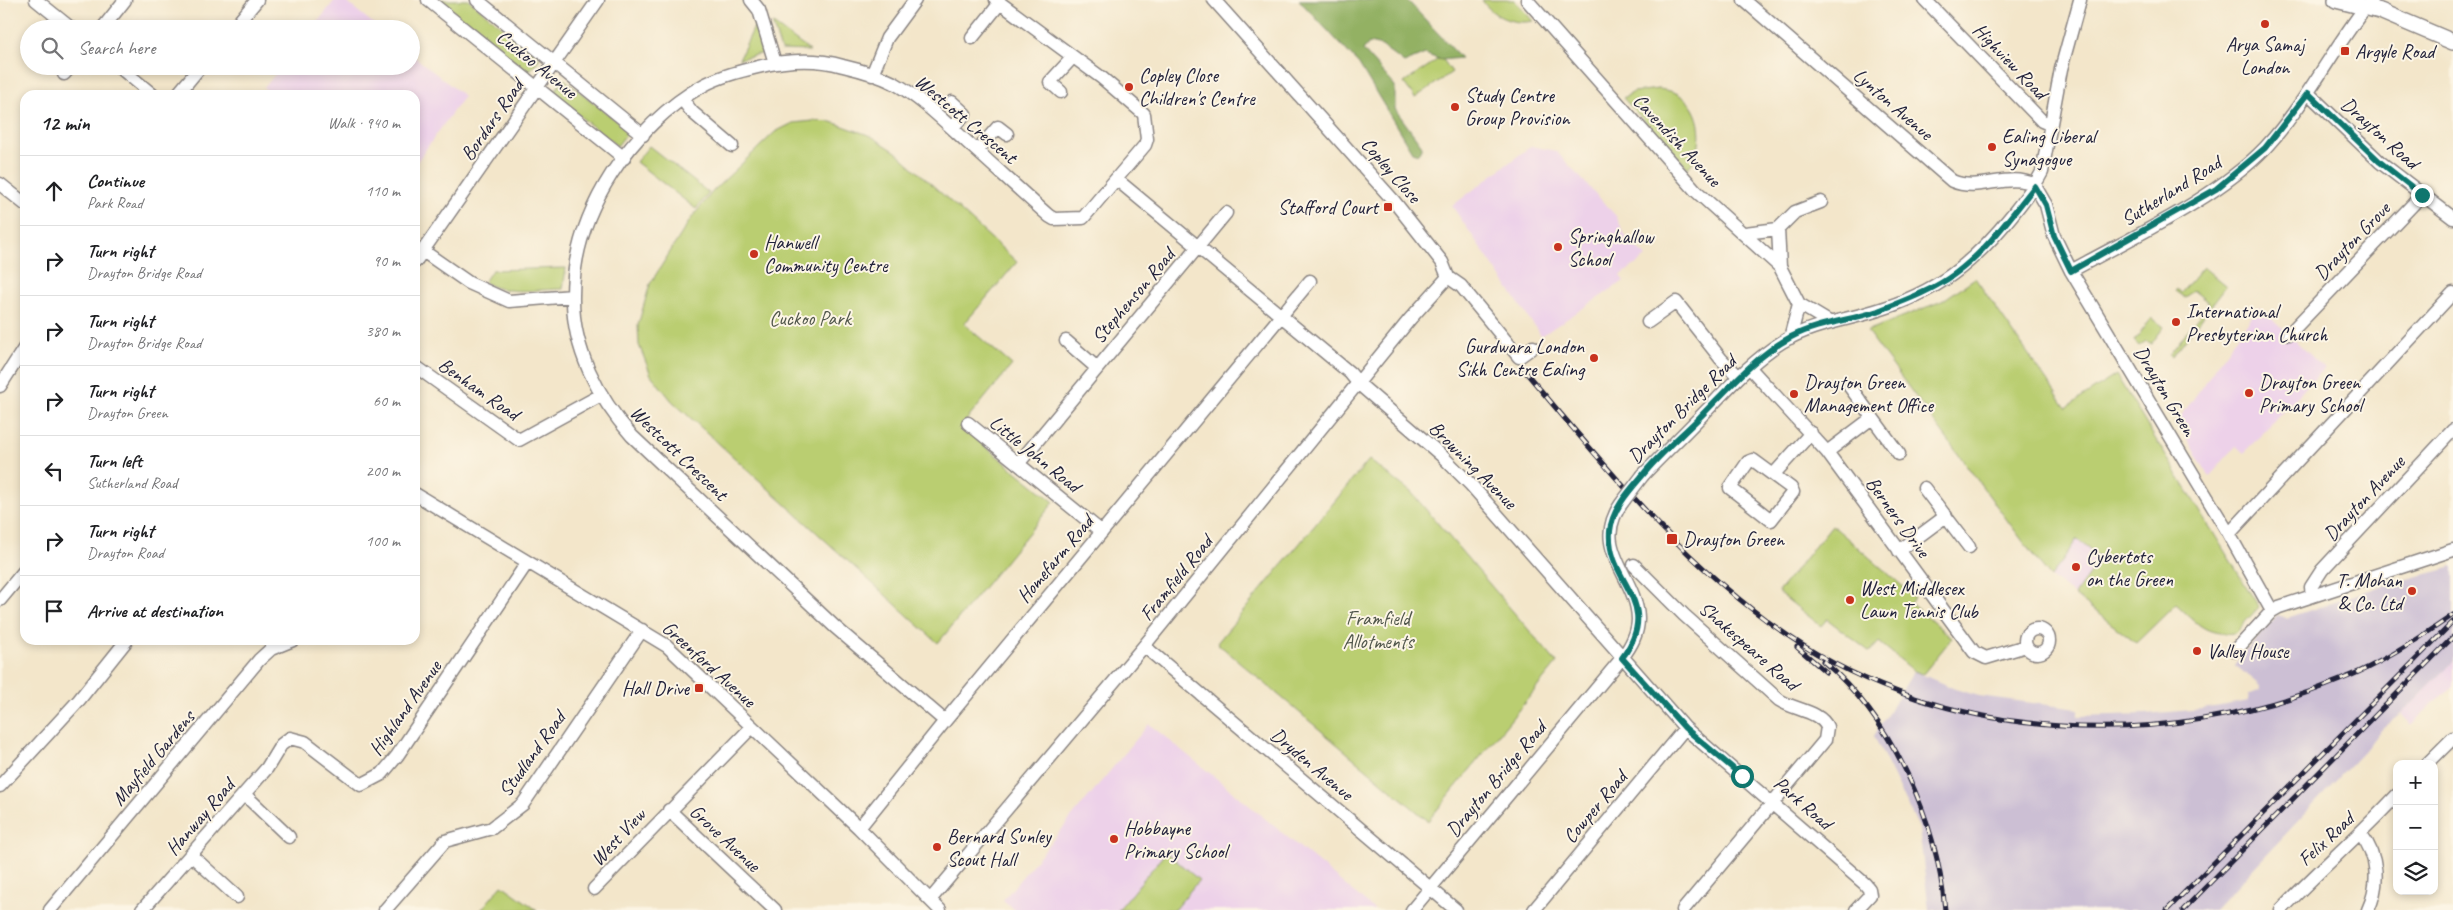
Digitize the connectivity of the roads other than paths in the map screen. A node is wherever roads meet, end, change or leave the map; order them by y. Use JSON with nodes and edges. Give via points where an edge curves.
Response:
{"nodes":[{"id":1,"x":36,"y":0,"type":"edge"},
{"id":2,"x":125,"y":0,"type":"edge"},
{"id":3,"x":257,"y":0,"type":"edge"},
{"id":4,"x":428,"y":0,"type":"edge"},
{"id":5,"x":476,"y":0,"type":"edge"},
{"id":6,"x":598,"y":0,"type":"edge"},
{"id":7,"x":751,"y":0,"type":"edge"},
{"id":8,"x":915,"y":0,"type":"edge"},
{"id":9,"x":1214,"y":0,"type":"edge"},
{"id":10,"x":1527,"y":0,"type":"edge"},
{"id":11,"x":1744,"y":0,"type":"edge"},
{"id":12,"x":1925,"y":0,"type":"edge"},
{"id":13,"x":2080,"y":0,"type":"edge"},
{"id":14,"x":2336,"y":0,"type":"edge"},
{"id":15,"x":1001,"y":2,"type":"edge"},
{"id":16,"x":2368,"y":3,"type":"edge"},
{"id":17,"x":61,"y":20,"type":"edge"},
{"id":18,"x":109,"y":20,"type":"edge"},
{"id":19,"x":240,"y":20,"type":"edge"},
{"id":20,"x":972,"y":38,"type":"dead end"},
{"id":21,"x":2453,"y":42,"type":"edge"},
{"id":22,"x":1073,"y":57,"type":"junction"},
{"id":23,"x":554,"y":63,"type":"junction"},
{"id":24,"x":775,"y":63,"type":"junction"},
{"id":25,"x":129,"y":75,"type":"edge"},
{"id":26,"x":194,"y":75,"type":"edge"},
{"id":27,"x":872,"y":75,"type":"junction"},
{"id":28,"x":537,"y":88,"type":"junction"},
{"id":29,"x":147,"y":90,"type":"edge"},
{"id":30,"x":181,"y":90,"type":"edge"},
{"id":31,"x":1061,"y":92,"type":"dead end"},
{"id":32,"x":2308,"y":93,"type":"junction"},
{"id":33,"x":682,"y":99,"type":"junction"},
{"id":34,"x":952,"y":102,"type":"dead end"},
{"id":35,"x":2049,"y":124,"type":"junction"},
{"id":36,"x":952,"y":128,"type":"junction"},
{"id":37,"x":1007,"y":134,"type":"dead end"},
{"id":38,"x":643,"y":135,"type":"junction"},
{"id":39,"x":732,"y":146,"type":"dead end"},
{"id":40,"x":977,"y":151,"type":"junction"},
{"id":41,"x":624,"y":158,"type":"junction"},
{"id":42,"x":1116,"y":179,"type":"junction"},
{"id":43,"x":0,"y":184,"type":"edge"},
{"id":44,"x":2035,"y":186,"type":"junction"},
{"id":45,"x":2422,"y":195,"type":"junction"},
{"id":46,"x":20,"y":200,"type":"edge"},
{"id":47,"x":1821,"y":202,"type":"dead end"},
{"id":48,"x":1226,"y":213,"type":"dead end"},
{"id":49,"x":2453,"y":218,"type":"edge"},
{"id":50,"x":1778,"y":229,"type":"junction"},
{"id":51,"x":1745,"y":233,"type":"junction"},
{"id":52,"x":1198,"y":247,"type":"junction"},
{"id":53,"x":422,"y":251,"type":"junction"},
{"id":54,"x":420,"y":254,"type":"edge"},
{"id":55,"x":1780,"y":266,"type":"junction"},
{"id":56,"x":2071,"y":271,"type":"junction"},
{"id":57,"x":1448,"y":277,"type":"junction"},
{"id":58,"x":1310,"y":281,"type":"dead end"},
{"id":59,"x":2453,"y":293,"type":"edge"},
{"id":60,"x":572,"y":296,"type":"junction"},
{"id":61,"x":1799,"y":304,"type":"junction"},
{"id":62,"x":1281,"y":316,"type":"junction"},
{"id":63,"x":1648,"y":322,"type":"dead end"},
{"id":64,"x":1829,"y":322,"type":"junction"},
{"id":65,"x":2289,"y":334,"type":"dead end"},
{"id":66,"x":1790,"y":338,"type":"junction"},
{"id":67,"x":1066,"y":341,"type":"dead end"},
{"id":68,"x":1533,"y":347,"type":"dead end"},
{"id":69,"x":20,"y":356,"type":"edge"},
{"id":70,"x":1097,"y":368,"type":"junction"},
{"id":71,"x":1750,"y":368,"type":"junction"},
{"id":72,"x":420,"y":370,"type":"edge"},
{"id":73,"x":1739,"y":377,"type":"junction"},
{"id":74,"x":1359,"y":384,"type":"junction"},
{"id":75,"x":0,"y":386,"type":"edge"},
{"id":76,"x":1850,"y":387,"type":"dead end"},
{"id":77,"x":601,"y":394,"type":"junction"},
{"id":78,"x":1872,"y":418,"type":"junction"},
{"id":79,"x":968,"y":423,"type":"dead end"},
{"id":80,"x":2453,"y":430,"type":"edge"},
{"id":81,"x":1811,"y":433,"type":"junction"},
{"id":82,"x":1827,"y":452,"type":"junction"},
{"id":83,"x":1899,"y":454,"type":"dead end"},
{"id":84,"x":1018,"y":464,"type":"junction"},
{"id":85,"x":1774,"y":474,"type":"junction"},
{"id":86,"x":1924,"y":488,"type":"dead end"},
{"id":87,"x":420,"y":497,"type":"edge"},
{"id":88,"x":1946,"y":516,"type":"junction"},
{"id":89,"x":1102,"y":532,"type":"junction"},
{"id":90,"x":2229,"y":534,"type":"junction"},
{"id":91,"x":1968,"y":547,"type":"dead end"},
{"id":92,"x":2453,"y":550,"type":"edge"},
{"id":93,"x":1899,"y":551,"type":"junction"},
{"id":94,"x":527,"y":563,"type":"junction"},
{"id":95,"x":1634,"y":565,"type":"dead end"},
{"id":96,"x":20,"y":576,"type":"edge"},
{"id":97,"x":2312,"y":596,"type":"junction"},
{"id":98,"x":0,"y":600,"type":"edge"},
{"id":99,"x":2272,"y":611,"type":"junction"},
{"id":100,"x":642,"y":630,"type":"junction"},
{"id":101,"x":123,"y":645,"type":"edge"},
{"id":102,"x":280,"y":645,"type":"edge"},
{"id":103,"x":1144,"y":646,"type":"junction"},
{"id":104,"x":2026,"y":646,"type":"dead end"},
{"id":105,"x":2235,"y":650,"type":"dead end"},
{"id":106,"x":1622,"y":658,"type":"junction"},
{"id":107,"x":945,"y":721,"type":"junction"},
{"id":108,"x":751,"y":728,"type":"junction"},
{"id":109,"x":1685,"y":728,"type":"junction"},
{"id":110,"x":2453,"y":738,"type":"edge"},
{"id":111,"x":281,"y":744,"type":"joint"},
{"id":112,"x":2431,"y":760,"type":"edge"},
{"id":113,"x":0,"y":786,"type":"edge"},
{"id":114,"x":244,"y":794,"type":"junction"},
{"id":115,"x":2393,"y":799,"type":"edge"},
{"id":116,"x":1774,"y":802,"type":"junction"},
{"id":117,"x":669,"y":810,"type":"junction"},
{"id":118,"x":859,"y":828,"type":"junction"},
{"id":119,"x":2361,"y":834,"type":"junction"},
{"id":120,"x":289,"y":837,"type":"dead end"},
{"id":121,"x":191,"y":855,"type":"junction"},
{"id":122,"x":1430,"y":888,"type":"junction"},
{"id":123,"x":594,"y":889,"type":"dead end"},
{"id":124,"x":237,"y":897,"type":"dead end"},
{"id":125,"x":930,"y":900,"type":"junction"},
{"id":126,"x":50,"y":910,"type":"edge"},
{"id":127,"x":142,"y":910,"type":"edge"},
{"id":128,"x":385,"y":910,"type":"edge"},
{"id":129,"x":775,"y":910,"type":"edge"},
{"id":130,"x":940,"y":910,"type":"edge"},
{"id":131,"x":1412,"y":910,"type":"edge"},
{"id":132,"x":1456,"y":910,"type":"edge"},
{"id":133,"x":1534,"y":910,"type":"edge"},
{"id":134,"x":1683,"y":910,"type":"edge"},
{"id":135,"x":1856,"y":910,"type":"edge"},
{"id":136,"x":2280,"y":910,"type":"edge"},
{"id":137,"x":2368,"y":910,"type":"edge"}],
"edges":[{"from":1,"to":17,"type":"street"},
{"from":2,"to":18,"type":"street"},
{"from":3,"to":19,"type":"street"},
{"from":4,"to":28,"type":"street","name":"Cuckoo Avenue"},
{"from":5,"to":23,"type":"street","name":"Cuckoo Avenue"},
{"from":6,"to":23,"type":"street","name":"Bordars Road"},
{"from":7,"to":24,"type":"street","via":[[762,18]]},
{"from":8,"to":27,"type":"street","via":[[886,38]]},
{"from":9,"to":57,"type":"street","name":"Copley Close","via":[[1393,200],[1442,262]]},
{"from":10,"to":51,"type":"street","name":"Cavendish Avenue","via":[[1696,190]]},
{"from":11,"to":44,"type":"street","name":"Lynton Avenue","via":[[1952,181],[1969,186],[2022,179]]},
{"from":12,"to":35,"type":"street","name":"Highview Road","via":[[2042,121]]},
{"from":13,"to":35,"type":"street"},
{"from":14,"to":16,"type":"main road"},
{"from":15,"to":20,"type":"street"},
{"from":15,"to":22,"type":"street","name":"Westcott Crescent"},
{"from":16,"to":21,"type":"main road"},
{"from":16,"to":32,"type":"street","name":"Sutherland Road"},
{"from":22,"to":31,"type":"street","via":[[1050,82]]},
{"from":22,"to":42,"type":"street","name":"Westcott Crescent","via":[[1144,114],[1145,145]]},
{"from":23,"to":28,"type":"street","name":"Bordars Road"},
{"from":23,"to":38,"type":"street","name":"Cuckoo Avenue"},
{"from":24,"to":27,"type":"street","name":"Westcott Crescent","via":[[824,62]]},
{"from":24,"to":33,"type":"street","name":"Westcott Crescent","via":[[734,73]]},
{"from":25,"to":29,"type":"street"},
{"from":26,"to":30,"type":"street"},
{"from":27,"to":36,"type":"street","name":"Westcott Crescent","via":[[912,95]]},
{"from":28,"to":41,"type":"street","name":"Cuckoo Avenue"},
{"from":28,"to":53,"type":"street","name":"Bordars Road"},
{"from":32,"to":45,"type":"street","name":"Drayton Road","via":[[2380,162]]},
{"from":32,"to":56,"type":"street","name":"Sutherland Road","via":[[2265,148],[2216,189]]},
{"from":33,"to":38,"type":"street","name":"Westcott Crescent"},
{"from":33,"to":39,"type":"street","via":[[692,112]]},
{"from":34,"to":36,"type":"street","via":[[965,114]]},
{"from":35,"to":44,"type":"street","via":[[2042,172]]},
{"from":36,"to":40,"type":"street","name":"Westcott Crescent"},
{"from":37,"to":40,"type":"street","via":[[998,126]]},
{"from":38,"to":41,"type":"street","name":"Westcott Crescent"},
{"from":40,"to":42,"type":"street","name":"Westcott Crescent","via":[[1054,219],[1083,218]]},
{"from":41,"to":60,"type":"street","name":"Westcott Crescent","via":[[601,193],[585,230],[575,262]]},
{"from":42,"to":52,"type":"street","name":"Browning Avenue"},
{"from":43,"to":46,"type":"street"},
{"from":44,"to":56,"type":"street","name":"Drayton Green","via":[[2046,205],[2054,236]]},
{"from":44,"to":64,"type":"street","name":"Drayton Bridge Road","via":[[1956,273],[1931,289],[1876,311]]},
{"from":45,"to":49,"type":"street","name":"Drayton Road"},
{"from":45,"to":65,"type":"street","name":"Drayton Grove"},
{"from":47,"to":50,"type":"street","via":[[1795,212]]},
{"from":48,"to":52,"type":"street"},
{"from":50,"to":51,"type":"street"},
{"from":50,"to":55,"type":"street"},
{"from":51,"to":55,"type":"street","name":"Cavendish Avenue"},
{"from":52,"to":62,"type":"street","name":"Browning Avenue"},
{"from":52,"to":70,"type":"street","name":"Stephenson Road"},
{"from":53,"to":54,"type":"street","name":"Bordars Road"},
{"from":53,"to":60,"type":"street","via":[[469,283],[509,301]]},
{"from":55,"to":61,"type":"street","name":"Cavendish Avenue"},
{"from":56,"to":90,"type":"street","name":"Drayton Green"},
{"from":57,"to":68,"type":"street","name":"Copley Close","via":[[1461,286],[1520,357]]},
{"from":57,"to":74,"type":"street","name":"Framfield Road"},
{"from":58,"to":62,"type":"street"},
{"from":59,"to":90,"type":"street"},
{"from":60,"to":77,"type":"street","name":"Westcott Crescent","via":[[584,356]]},
{"from":61,"to":64,"type":"street"},
{"from":61,"to":66,"type":"street"},
{"from":62,"to":74,"type":"street","name":"Browning Avenue"},
{"from":62,"to":89,"type":"street","name":"Homefarm Road"},
{"from":63,"to":73,"type":"street","via":[[1676,302]]},
{"from":64,"to":66,"type":"street","name":"Drayton Bridge Road"},
{"from":66,"to":71,"type":"street","name":"Drayton Bridge Road"},
{"from":67,"to":70,"type":"street","name":"Stephenson Road"},
{"from":69,"to":75,"type":"street"},
{"from":70,"to":84,"type":"street","name":"Stephenson Road"},
{"from":71,"to":73,"type":"street","name":"Drayton Bridge Road"},
{"from":71,"to":81,"type":"street","name":"Berners Drive"},
{"from":72,"to":77,"type":"street","name":"Benham Road","via":[[519,440]]},
{"from":73,"to":106,"type":"street","name":"Drayton Bridge Road","bridge":true,"via":[[1643,474],[1613,519],[1610,531],[1612,549],[1635,602],[1638,619],[1633,641]]},
{"from":74,"to":103,"type":"street","name":"Framfield Road"},
{"from":74,"to":106,"type":"street","name":"Browning Avenue","via":[[1471,484]]},
{"from":76,"to":78,"type":"street"},
{"from":77,"to":107,"type":"street","name":"Westcott Crescent","via":[[614,416],[632,436],[835,627]]},
{"from":78,"to":82,"type":"street"},
{"from":78,"to":83,"type":"street"},
{"from":79,"to":84,"type":"street","name":"Little John Road"},
{"from":80,"to":97,"type":"street","name":"Drayton Avenue","via":[[2322,570],[2311,587]]},
{"from":81,"to":82,"type":"street","name":"Berners Drive"},
{"from":81,"to":85,"type":"street"},
{"from":82,"to":93,"type":"street","name":"Berners Drive"},
{"from":84,"to":89,"type":"street","name":"Little John Road"},
{"from":85,"to":85,"type":"street","via":[[1793,492],[1771,520],[1730,488],[1748,462],[1753,460]]},
{"from":86,"to":88,"type":"street"},
{"from":87,"to":94,"type":"street","name":"Greenford Avenue"},
{"from":88,"to":91,"type":"street"},
{"from":88,"to":93,"type":"street"},
{"from":89,"to":107,"type":"street","name":"Homefarm Road"},
{"from":90,"to":99,"type":"street","name":"Drayton Green"},
{"from":92,"to":97,"type":"street"},
{"from":93,"to":104,"type":"street","name":"Berners Drive","via":[[1979,656],[1986,658]]},
{"from":94,"to":100,"type":"street","name":"Greenford Avenue"},
{"from":94,"to":111,"type":"street","name":"Highland Avenue","via":[[382,774],[361,785],[305,742],[290,738]]},
{"from":95,"to":116,"type":"street","name":"Shakespeare Road","via":[[1684,615],[1779,700],[1817,715],[1825,722],[1828,732],[1825,740]]},
{"from":96,"to":98,"type":"street"},
{"from":97,"to":99,"type":"street"},
{"from":99,"to":105,"type":"street"},
{"from":100,"to":108,"type":"street","name":"Greenford Avenue","via":[[667,646]]},
{"from":100,"to":128,"type":"street","name":"Studland Road","via":[[523,804],[492,828],[445,841]]},
{"from":101,"to":113,"type":"street"},
{"from":102,"to":126,"type":"street","name":"Mayfield Gardens","via":[[259,660]]},
{"from":103,"to":122,"type":"street","name":"Dryden Avenue"},
{"from":103,"to":125,"type":"street","name":"Framfield Road"},
{"from":106,"to":109,"type":"street","name":"Park Road"},
{"from":106,"to":122,"type":"street","name":"Drayton Bridge Road"},
{"from":107,"to":118,"type":"street","name":"Homefarm Road"},
{"from":108,"to":117,"type":"street","name":"Grove Avenue"},
{"from":108,"to":118,"type":"street","name":"Greenford Avenue"},
{"from":109,"to":116,"type":"street","name":"Park Road"},
{"from":109,"to":133,"type":"street","name":"Cowper Road"},
{"from":110,"to":112,"type":"street"},
{"from":111,"to":114,"type":"street","name":"Hanway Road","via":[[267,768]]},
{"from":114,"to":120,"type":"street"},
{"from":114,"to":121,"type":"street","name":"Hanway Road"},
{"from":115,"to":119,"type":"street","name":"Felix Road"},
{"from":116,"to":134,"type":"street","name":"Shakespeare Road"},
{"from":116,"to":135,"type":"street","name":"Park Road","via":[[1869,888],[1870,895]]},
{"from":117,"to":123,"type":"street","name":"West View"},
{"from":117,"to":129,"type":"street","name":"Grove Avenue"},
{"from":118,"to":125,"type":"street","name":"Greenford Avenue"},
{"from":119,"to":136,"type":"street","name":"Felix Road","via":[[2329,860]]},
{"from":119,"to":137,"type":"street","via":[[2371,848],[2376,871]]},
{"from":121,"to":124,"type":"street"},
{"from":121,"to":127,"type":"street","name":"Hanway Road"},
{"from":122,"to":131,"type":"street","name":"Drayton Bridge Road"},
{"from":122,"to":132,"type":"street","name":"Dryden Avenue"},
{"from":125,"to":130,"type":"street","name":"Greenford Avenue"}]}
